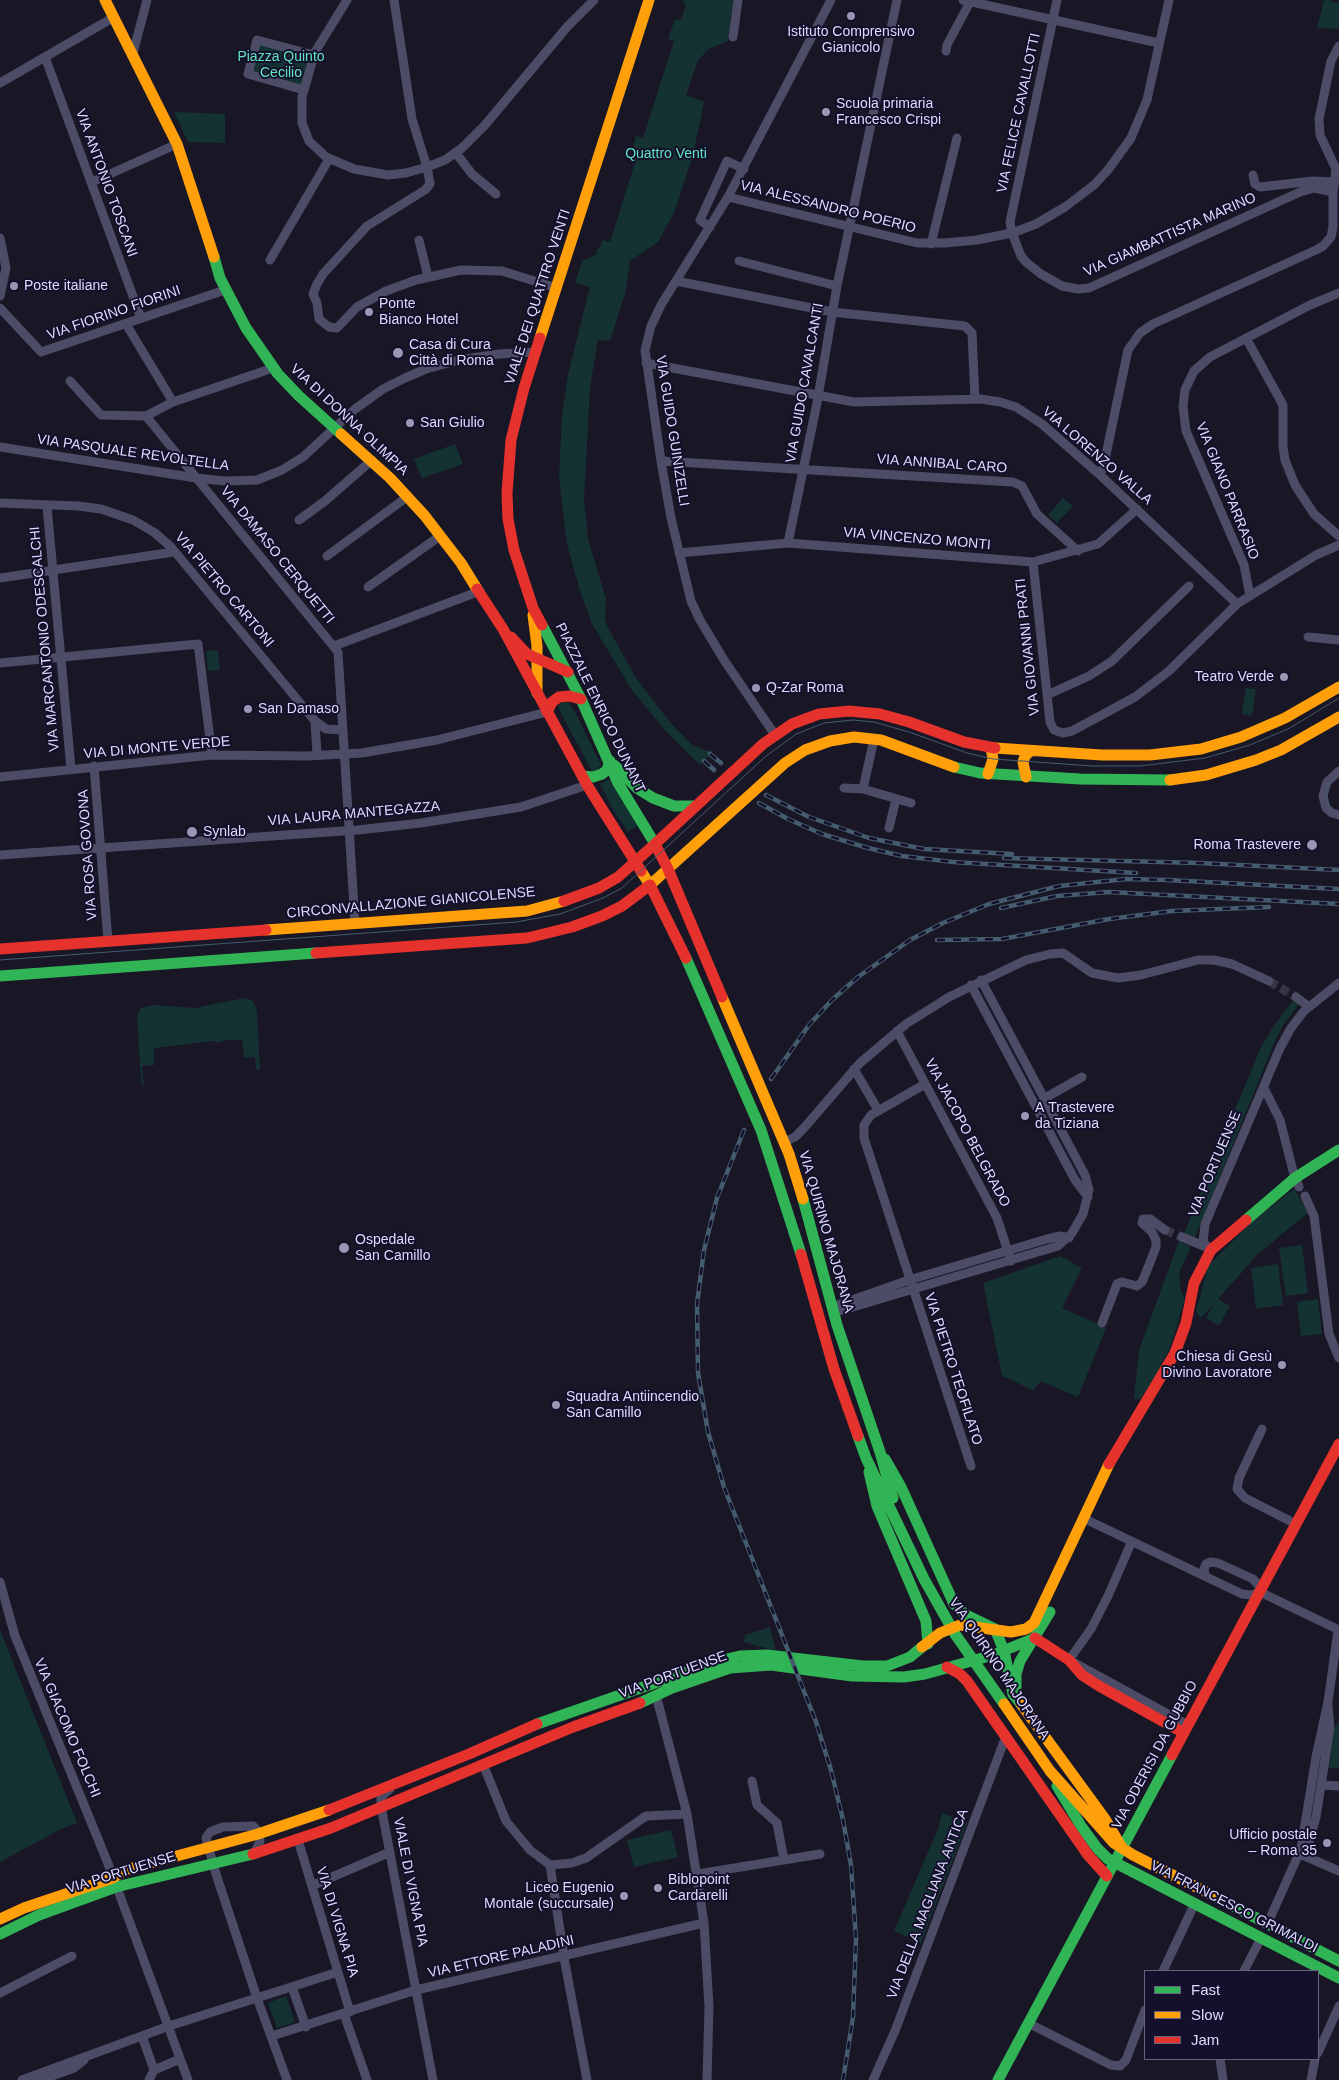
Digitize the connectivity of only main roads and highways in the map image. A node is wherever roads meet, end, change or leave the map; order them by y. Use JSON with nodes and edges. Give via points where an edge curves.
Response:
{"nodes":[{"id":1,"x":104,"y":0,"type":"edge"},
{"id":2,"x":649,"y":0,"type":"edge"},
{"id":3,"x":532,"y":608,"type":"junction"},
{"id":4,"x":502,"y":629,"type":"junction"},
{"id":5,"x":536,"y":633,"type":"junction"},
{"id":6,"x":516,"y":642,"type":"junction"},
{"id":7,"x":537,"y":658,"type":"junction"},
{"id":8,"x":568,"y":672,"type":"junction"},
{"id":9,"x":1339,"y":687,"type":"edge"},
{"id":10,"x":537,"y":693,"type":"junction"},
{"id":11,"x":581,"y":699,"type":"junction"},
{"id":12,"x":547,"y":712,"type":"junction"},
{"id":13,"x":1339,"y":717,"type":"edge"},
{"id":14,"x":990,"y":748,"type":"junction"},
{"id":15,"x":1030,"y":751,"type":"junction"},
{"id":16,"x":610,"y":761,"type":"junction"},
{"id":17,"x":988,"y":774,"type":"junction"},
{"id":18,"x":1026,"y":777,"type":"junction"},
{"id":19,"x":585,"y":780,"type":"junction"},
{"id":20,"x":695,"y":806,"type":"junction"},
{"id":21,"x":655,"y":844,"type":"junction"},
{"id":22,"x":635,"y":862,"type":"junction"},
{"id":23,"x":668,"y":869,"type":"junction"},
{"id":24,"x":650,"y":885,"type":"junction"},
{"id":25,"x":0,"y":949,"type":"edge"},
{"id":26,"x":0,"y":976,"type":"edge"},
{"id":27,"x":761,"y":1130,"type":"junction"},
{"id":28,"x":784,"y":1142,"type":"junction"},
{"id":29,"x":1339,"y":1150,"type":"edge"},
{"id":30,"x":784,"y":1196,"type":"junction"},
{"id":31,"x":805,"y":1206,"type":"junction"},
{"id":32,"x":833,"y":1310,"type":"junction"},
{"id":33,"x":817,"y":1316,"type":"junction"},
{"id":34,"x":1339,"y":1444,"type":"edge"},
{"id":35,"x":880,"y":1452,"type":"junction"},
{"id":36,"x":866,"y":1458,"type":"junction"},
{"id":37,"x":901,"y":1528,"type":"junction"},
{"id":38,"x":1066,"y":1557,"type":"junction"},
{"id":39,"x":954,"y":1604,"type":"junction"},
{"id":40,"x":922,"y":1613,"type":"junction"},
{"id":41,"x":995,"y":1629,"type":"junction"},
{"id":42,"x":1035,"y":1638,"type":"junction"},
{"id":43,"x":928,"y":1644,"type":"junction"},
{"id":44,"x":1004,"y":1652,"type":"junction"},
{"id":45,"x":947,"y":1668,"type":"junction"},
{"id":46,"x":1020,"y":1704,"type":"junction"},
{"id":47,"x":1186,"y":1729,"type":"junction"},
{"id":48,"x":1050,"y":1771,"type":"junction"},
{"id":49,"x":1122,"y":1849,"type":"junction"},
{"id":50,"x":210,"y":1855,"type":"junction"},
{"id":51,"x":1115,"y":1863,"type":"junction"},
{"id":52,"x":1108,"y":1876,"type":"junction"},
{"id":53,"x":115,"y":1883,"type":"junction"},
{"id":54,"x":0,"y":1919,"type":"edge"},
{"id":55,"x":0,"y":1934,"type":"edge"},
{"id":56,"x":1339,"y":1961,"type":"edge"},
{"id":57,"x":1339,"y":1978,"type":"edge"},
{"id":58,"x":998,"y":2080,"type":"edge"}],
"edges":[{"from":1,"to":4,"type":"main road","name":"VIA DI DONNA OLIMPIA","via":[[177,144],[225,290],[246,328],[273,368],[299,396],[372,460],[407,497],[480,591]]},
{"from":2,"to":3,"type":"main road","name":"VIALE DEI QUATTRO VENTI","via":[[515,422],[507,508],[512,544]]},
{"from":3,"to":5,"type":"main road","name":"PIAZZALE ENRICO DUNANT"},
{"from":3,"to":8,"type":"main road","name":"PIAZZALE ENRICO DUNANT"},
{"from":4,"to":6,"type":"main road"},
{"from":4,"to":10,"type":"main road"},
{"from":5,"to":6,"type":"main road","via":[[529,642]]},
{"from":5,"to":7,"type":"main road","name":"PIAZZALE ENRICO DUNANT"},
{"from":6,"to":7,"type":"main road"},
{"from":7,"to":8,"type":"main road"},
{"from":7,"to":10,"type":"main road","name":"PIAZZALE ENRICO DUNANT"},
{"from":8,"to":11,"type":"main road","name":"PIAZZALE ENRICO DUNANT"},
{"from":9,"to":15,"type":"main road","name":"CIRCONVALLAZIONE GIANICOLENSE","via":[[1266,728],[1205,748],[1135,756]]},
{"from":10,"to":12,"type":"main road"},
{"from":11,"to":12,"type":"main road","via":[[559,697]]},
{"from":11,"to":16,"type":"main road","name":"PIAZZALE ENRICO DUNANT"},
{"from":12,"to":19,"type":"main road"},
{"from":13,"to":18,"type":"main road","via":[[1270,755],[1200,776],[1143,781]]},
{"from":14,"to":15,"type":"main road","name":"CIRCONVALLAZIONE GIANICOLENSE"},
{"from":14,"to":17,"type":"main road","via":[[993,761]]},
{"from":14,"to":20,"type":"main road","name":"CIRCONVALLAZIONE GIANICOLENSE","via":[[898,718],[861,711],[834,712],[792,724],[775,735]]},
{"from":15,"to":18,"type":"main road","via":[[1023,762]]},
{"from":16,"to":19,"type":"main road","via":[[602,774]]},
{"from":16,"to":20,"type":"main road","via":[[648,796],[670,805]]},
{"from":16,"to":21,"type":"main road","name":"PIAZZALE ENRICO DUNANT","via":[[623,791]]},
{"from":17,"to":18,"type":"main road"},
{"from":17,"to":23,"type":"main road","via":[[962,769],[874,739],[830,741],[793,757]]},
{"from":19,"to":22,"type":"main road"},
{"from":20,"to":21,"type":"main road","name":"CIRCONVALLAZIONE GIANICOLENSE"},
{"from":21,"to":22,"type":"main road","name":"CIRCONVALLAZIONE GIANICOLENSE"},
{"from":21,"to":23,"type":"main road","name":"PIAZZALE ENRICO DUNANT"},
{"from":22,"to":24,"type":"main road"},
{"from":22,"to":25,"type":"main road","name":"CIRCONVALLAZIONE GIANICOLENSE","via":[[599,888],[542,908],[500,914]]},
{"from":23,"to":24,"type":"main road"},
{"from":23,"to":28,"type":"main road","name":"VIA QUIRINO MAJORANA"},
{"from":24,"to":26,"type":"main road","via":[[602,916],[527,938]]},
{"from":24,"to":27,"type":"main road","name":"VIA QUIRINO MAJORANA","via":[[676,936]]},
{"from":27,"to":28,"type":"main road","via":[[775,1141]]},
{"from":27,"to":30,"type":"main road","name":"VIA QUIRINO MAJORANA"},
{"from":28,"to":31,"type":"main road","name":"VIA QUIRINO MAJORANA"},
{"from":29,"to":38,"type":"main road","name":"VIA PORTUENSE","via":[[1210,1250],[1194,1283],[1186,1323],[1175,1353],[1115,1451]]},
{"from":30,"to":31,"type":"main road","via":[[792,1194]]},
{"from":30,"to":33,"type":"main road","name":"VIA QUIRINO MAJORANA"},
{"from":31,"to":32,"type":"main road","name":"VIA QUIRINO MAJORANA"},
{"from":32,"to":33,"type":"main road"},
{"from":32,"to":35,"type":"main road","name":"VIA QUIRINO MAJORANA"},
{"from":33,"to":36,"type":"main road","name":"VIA QUIRINO MAJORANA"},
{"from":34,"to":47,"type":"main road","name":"VIA ODERISI DA GUBBIO"},
{"from":35,"to":37,"type":"main road","name":"VIA QUIRINO MAJORANA"},
{"from":35,"to":39,"type":"main road","via":[[901,1487]]},
{"from":36,"to":37,"type":"main road","name":"VIA QUIRINO MAJORANA"},
{"from":36,"to":40,"type":"main road","name":"VIA QUIRINO MAJORANA","via":[[877,1506]]},
{"from":37,"to":48,"type":"main road","name":"VIA QUIRINO MAJORANA","via":[[949,1626]]},
{"from":38,"to":41,"type":"main road","name":"VIA PORTUENSE","via":[[1042,1611],[1032,1625],[1017,1632]]},
{"from":38,"to":42,"type":"main road","name":"VIA PORTUENSE","via":[[1057,1597]]},
{"from":39,"to":40,"type":"main road","via":[[932,1615]]},
{"from":39,"to":41,"type":"main road","via":[[966,1616]]},
{"from":40,"to":43,"type":"main road","name":"VIA QUIRINO MAJORANA"},
{"from":41,"to":43,"type":"main road","name":"VIA PORTUENSE","via":[[962,1625],[943,1631]]},
{"from":41,"to":44,"type":"main road"},
{"from":42,"to":44,"type":"main road","name":"VIA PORTUENSE"},
{"from":42,"to":46,"type":"main road","via":[[1017,1668]]},
{"from":42,"to":47,"type":"main road","via":[[1069,1660],[1093,1683]]},
{"from":43,"to":50,"type":"main road","name":"VIA PORTUENSE","via":[[902,1660],[880,1666],[767,1654],[727,1659],[557,1716]]},
{"from":44,"to":45,"type":"main road","name":"VIA PORTUENSE"},
{"from":44,"to":46,"type":"main road","via":[[1011,1690]]},
{"from":45,"to":50,"type":"main road","name":"VIA PORTUENSE","via":[[916,1676],[883,1678],[770,1665],[724,1670],[565,1730],[298,1840],[254,1854]]},
{"from":45,"to":52,"type":"main road","via":[[967,1680],[1088,1855]]},
{"from":46,"to":49,"type":"main road","via":[[1105,1819]]},
{"from":47,"to":49,"type":"main road","name":"VIA ODERISI DA GUBBIO"},
{"from":48,"to":49,"type":"main road","name":"VIA QUIRINO MAJORANA"},
{"from":48,"to":51,"type":"main road","name":"VIA QUIRINO MAJORANA","via":[[1080,1826],[1101,1853]]},
{"from":49,"to":51,"type":"main road","name":"VIA ODERISI DA GUBBIO"},
{"from":49,"to":56,"type":"main road","name":"VIA FRANCESCO GRIMALDI"},
{"from":50,"to":53,"type":"main road","name":"VIA PORTUENSE"},
{"from":51,"to":52,"type":"main road","name":"VIA ODERISI DA GUBBIO"},
{"from":51,"to":57,"type":"main road","name":"VIA FRANCESCO GRIMALDI"},
{"from":52,"to":58,"type":"main road","name":"VIA ODERISI DA GUBBIO"},
{"from":53,"to":54,"type":"main road","name":"VIA PORTUENSE","via":[[24,1908]]},
{"from":53,"to":55,"type":"main road","name":"VIA PORTUENSE"}]}
